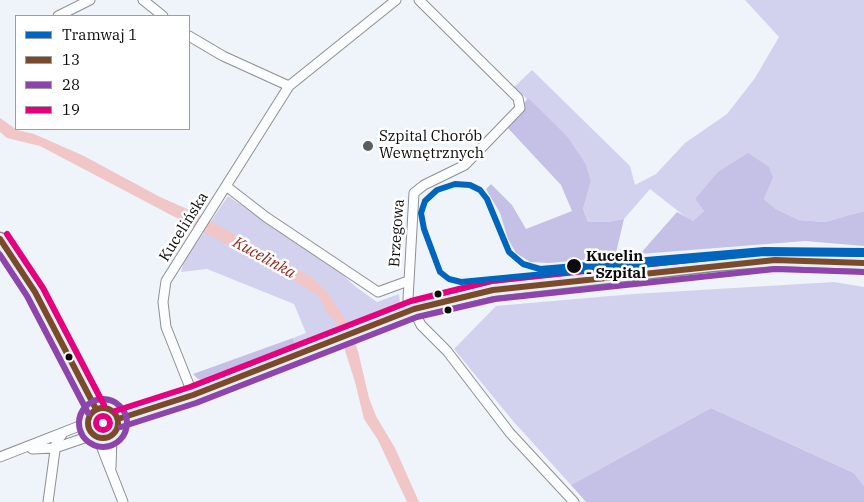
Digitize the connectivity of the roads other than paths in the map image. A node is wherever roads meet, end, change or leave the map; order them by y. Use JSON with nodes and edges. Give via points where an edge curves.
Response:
{"nodes":[{"id":1,"x":90,"y":0,"type":"edge"},
{"id":2,"x":143,"y":0,"type":"edge"},
{"id":3,"x":396,"y":0,"type":"edge"},
{"id":4,"x":419,"y":0,"type":"edge"},
{"id":5,"x":60,"y":15,"type":"edge"},
{"id":6,"x":162,"y":15,"type":"edge"},
{"id":7,"x":190,"y":37,"type":"edge"},
{"id":8,"x":290,"y":86,"type":"junction"},
{"id":9,"x":226,"y":186,"type":"junction"},
{"id":10,"x":0,"y":239,"type":"edge"},
{"id":11,"x":864,"y":263,"type":"edge"},
{"id":12,"x":408,"y":280,"type":"junction"},
{"id":13,"x":414,"y":309,"type":"junction"},
{"id":14,"x":193,"y":395,"type":"junction"},
{"id":15,"x":96,"y":409,"type":"junction"},
{"id":16,"x":118,"y":419,"type":"junction"},
{"id":17,"x":87,"y":423,"type":"junction"},
{"id":18,"x":64,"y":433,"type":"junction"},
{"id":19,"x":112,"y":436,"type":"junction"},
{"id":20,"x":96,"y":437,"type":"junction"},
{"id":21,"x":55,"y":448,"type":"junction"},
{"id":22,"x":26,"y":449,"type":"junction"},
{"id":23,"x":0,"y":457,"type":"edge"},
{"id":24,"x":112,"y":479,"type":"junction"},
{"id":25,"x":48,"y":502,"type":"edge"},
{"id":26,"x":123,"y":502,"type":"edge"},
{"id":27,"x":574,"y":502,"type":"edge"}],
"edges":[{"from":1,"to":5,"type":"street"},
{"from":2,"to":6,"type":"street"},
{"from":3,"to":8,"type":"street","name":"Kucelińska"},
{"from":4,"to":12,"type":"street","name":"Brzegowa","via":[[518,98],[520,108],[465,165],[424,184],[414,194]]},
{"from":7,"to":8,"type":"street","via":[[223,56]]},
{"from":8,"to":9,"type":"street","name":"Kucelińska"},
{"from":9,"to":12,"type":"street","via":[[266,217],[378,292]]},
{"from":9,"to":14,"type":"street","name":"Kucelińska","via":[[166,281],[163,302],[166,328]]},
{"from":10,"to":15,"type":"street","via":[[35,292]]},
{"from":11,"to":13,"type":"street","via":[[775,260],[712,265],[493,290]]},
{"from":12,"to":13,"type":"street","name":"Brzegowa","via":[[408,299]]},
{"from":13,"to":14,"type":"street"},
{"from":13,"to":27,"type":"street","name":"Brzegowa","via":[[421,325],[447,351],[510,433]]},
{"from":14,"to":16,"type":"street"},
{"from":15,"to":16,"type":"street","via":[[108,409]]},
{"from":15,"to":17,"type":"street"},
{"from":16,"to":19,"type":"street"},
{"from":17,"to":18,"type":"street"},
{"from":17,"to":20,"type":"street"},
{"from":18,"to":21,"type":"street"},
{"from":18,"to":22,"type":"street"},
{"from":19,"to":20,"type":"street"},
{"from":19,"to":24,"type":"street"},
{"from":20,"to":21,"type":"street"},
{"from":20,"to":24,"type":"street"},
{"from":21,"to":22,"type":"street"},
{"from":21,"to":25,"type":"street"},
{"from":22,"to":23,"type":"street"},
{"from":24,"to":26,"type":"street"}]}
